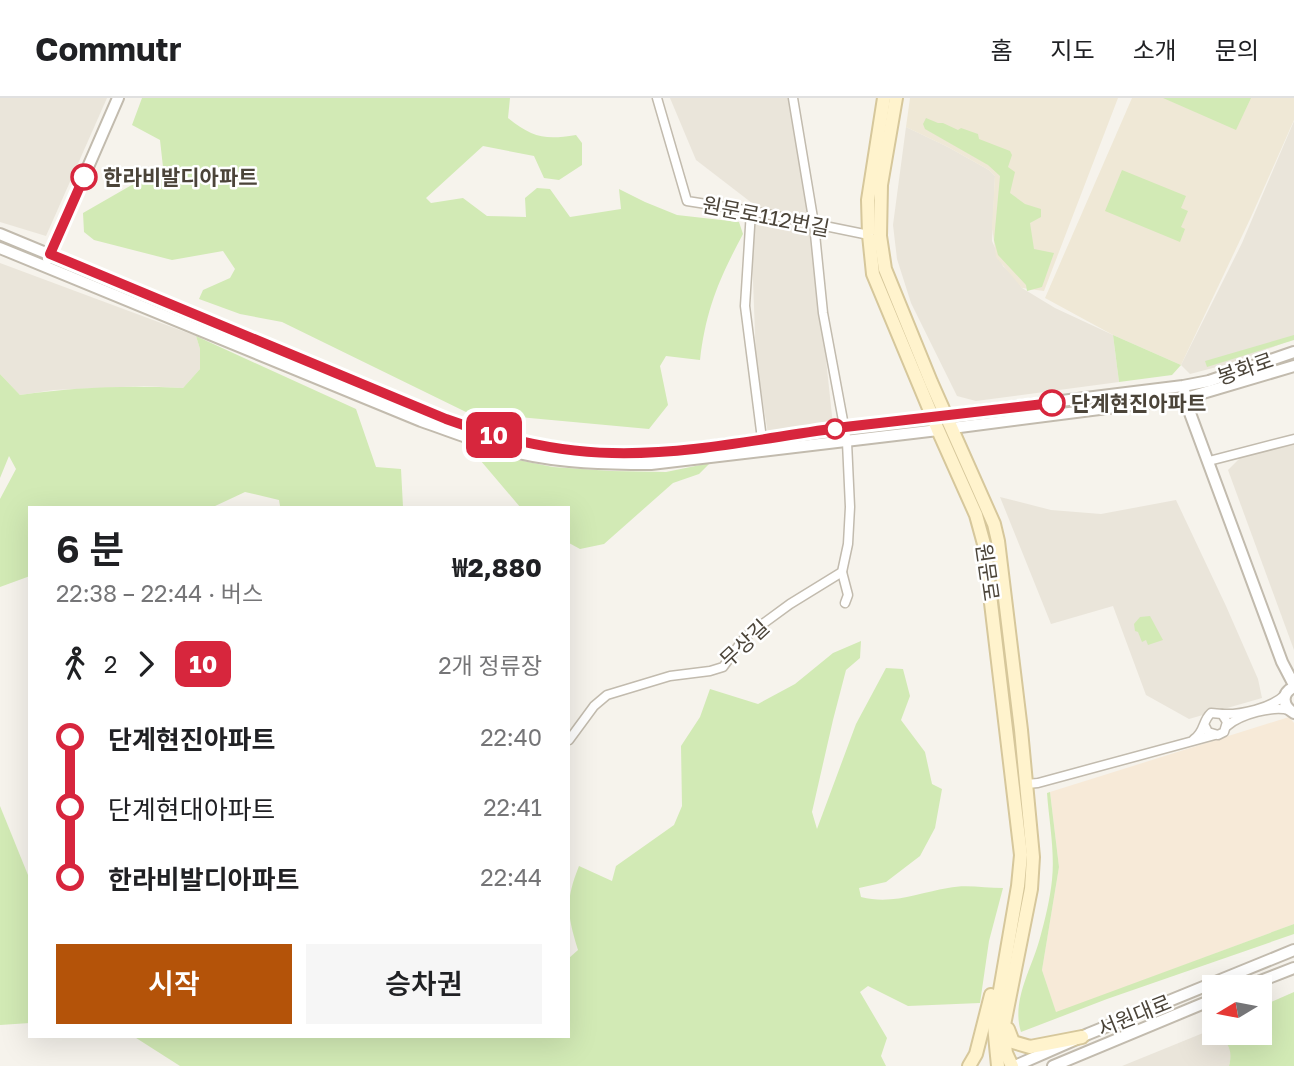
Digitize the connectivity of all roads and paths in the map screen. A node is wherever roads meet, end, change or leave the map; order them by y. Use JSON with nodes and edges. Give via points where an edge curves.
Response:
{"nodes":[{"id":1,"x":118,"y":98,"type":"edge"},
{"id":2,"x":657,"y":98,"type":"edge"},
{"id":3,"x":793,"y":98,"type":"edge"},
{"id":4,"x":884,"y":98,"type":"edge"},
{"id":5,"x":896,"y":98,"type":"edge"},
{"id":6,"x":751,"y":211,"type":"junction"},
{"id":7,"x":814,"y":225,"type":"junction"},
{"id":8,"x":0,"y":234,"type":"edge"},
{"id":9,"x":874,"y":235,"type":"junction"},
{"id":10,"x":0,"y":248,"type":"edge"},
{"id":11,"x":50,"y":254,"type":"junction"},
{"id":12,"x":46,"y":267,"type":"junction"},
{"id":13,"x":1294,"y":352,"type":"edge"},
{"id":14,"x":1294,"y":366,"type":"edge"},
{"id":15,"x":1184,"y":392,"type":"junction"},
{"id":16,"x":939,"y":421,"type":"junction"},
{"id":17,"x":845,"y":427,"type":"junction"},
{"id":18,"x":952,"y":428,"type":"junction"},
{"id":19,"x":762,"y":439,"type":"junction"},
{"id":20,"x":1294,"y":439,"type":"edge"},
{"id":21,"x":848,"y":442,"type":"junction"},
{"id":22,"x":1209,"y":461,"type":"junction"},
{"id":23,"x":842,"y":572,"type":"junction"},
{"id":24,"x":845,"y":603,"type":"dead end"},
{"id":25,"x":1290,"y":687,"type":"edge"},
{"id":26,"x":1293,"y":712,"type":"edge"},
{"id":27,"x":1222,"y":714,"type":"junction"},
{"id":28,"x":1205,"y":726,"type":"junction"},
{"id":29,"x":1227,"y":726,"type":"junction"},
{"id":30,"x":1215,"y":735,"type":"junction"},
{"id":31,"x":570,"y":739,"type":"edge"},
{"id":32,"x":1189,"y":742,"type":"junction"},
{"id":33,"x":1021,"y":784,"type":"junction"},
{"id":34,"x":1018,"y":886,"type":"junction"},
{"id":35,"x":1294,"y":950,"type":"edge"},
{"id":36,"x":1294,"y":968,"type":"edge"},
{"id":37,"x":1272,"y":977,"type":"edge"},
{"id":38,"x":1202,"y":1004,"type":"edge"},
{"id":39,"x":1008,"y":1008,"type":"junction"},
{"id":40,"x":1082,"y":1037,"type":"junction"},
{"id":41,"x":969,"y":1066,"type":"edge"},
{"id":42,"x":998,"y":1066,"type":"edge"},
{"id":43,"x":1013,"y":1066,"type":"edge"},
{"id":44,"x":1053,"y":1066,"type":"edge"}],
"edges":[{"from":1,"to":11,"type":"street"},
{"from":2,"to":6,"type":"street","name":"원문로112번길","via":[[687,201]]},
{"from":3,"to":7,"type":"street"},
{"from":4,"to":9,"type":"main road","name":"원문로","via":[[868,200]]},
{"from":5,"to":9,"type":"main road","name":"원문로"},
{"from":6,"to":7,"type":"street","name":"원문로112번길"},
{"from":6,"to":19,"type":"street","via":[[745,306]]},
{"from":7,"to":9,"type":"street","name":"원문로112번길"},
{"from":7,"to":17,"type":"street","via":[[823,313]]},
{"from":8,"to":11,"type":"street","name":"봉화로"},
{"from":9,"to":16,"type":"main road","name":"원문로"},
{"from":10,"to":12,"type":"street","name":"봉화로"},
{"from":11,"to":12,"type":"street"},
{"from":11,"to":19,"type":"street","name":"봉화로","via":[[482,432],[545,446],[612,453],[695,449]]},
{"from":12,"to":21,"type":"street","name":"봉화로","via":[[421,421],[519,453],[603,464],[651,464]]},
{"from":13,"to":15,"type":"street","name":"봉화로"},
{"from":14,"to":15,"type":"street","name":"봉화로"},
{"from":15,"to":16,"type":"street","name":"봉화로"},
{"from":15,"to":18,"type":"street","name":"봉화로"},
{"from":15,"to":22,"type":"street"},
{"from":16,"to":17,"type":"street","name":"봉화로"},
{"from":16,"to":18,"type":"main road","name":"원문로"},
{"from":16,"to":21,"type":"street","name":"봉화로"},
{"from":16,"to":33,"type":"main road","name":"원문로","via":[[981,529]]},
{"from":17,"to":19,"type":"street","name":"봉화로"},
{"from":17,"to":21,"type":"street"},
{"from":18,"to":33,"type":"main road","name":"원문로","via":[[998,541]]},
{"from":20,"to":22,"type":"street"},
{"from":21,"to":23,"type":"street","via":[[850,507]]},
{"from":22,"to":25,"type":"street"},
{"from":23,"to":24,"type":"street","via":[[848,595]]},
{"from":23,"to":31,"type":"street","name":"무상길","via":[[745,637],[723,667],[670,676],[607,695]]},
{"from":25,"to":26,"type":"street","via":[[1285,703]]},
{"from":25,"to":27,"type":"street","via":[[1276,702]]},
{"from":26,"to":29,"type":"street","via":[[1259,713]]},
{"from":27,"to":28,"type":"street","via":[[1211,713]]},
{"from":27,"to":29,"type":"street"},
{"from":28,"to":30,"type":"street"},
{"from":28,"to":32,"type":"street"},
{"from":29,"to":30,"type":"street"},
{"from":30,"to":32,"type":"street"},
{"from":32,"to":33,"type":"street"},
{"from":33,"to":34,"type":"main road","name":"원문로"},
{"from":33,"to":39,"type":"main road","name":"원문로","via":[[1033,857]]},
{"from":34,"to":41,"type":"main road","via":[[976,1054]]},
{"from":34,"to":42,"type":"main road","name":"원문로","via":[[994,1024]]},
{"from":35,"to":40,"type":"street","name":"서원대로"},
{"from":36,"to":37,"type":"street"},
{"from":38,"to":44,"type":"street","name":"서원대로"},
{"from":39,"to":40,"type":"main road","via":[[1013,1042],[1024,1047]]},
{"from":39,"to":43,"type":"main road","name":"원문로","via":[[1003,1030]]},
{"from":40,"to":43,"type":"street","name":"서원대로"}]}
